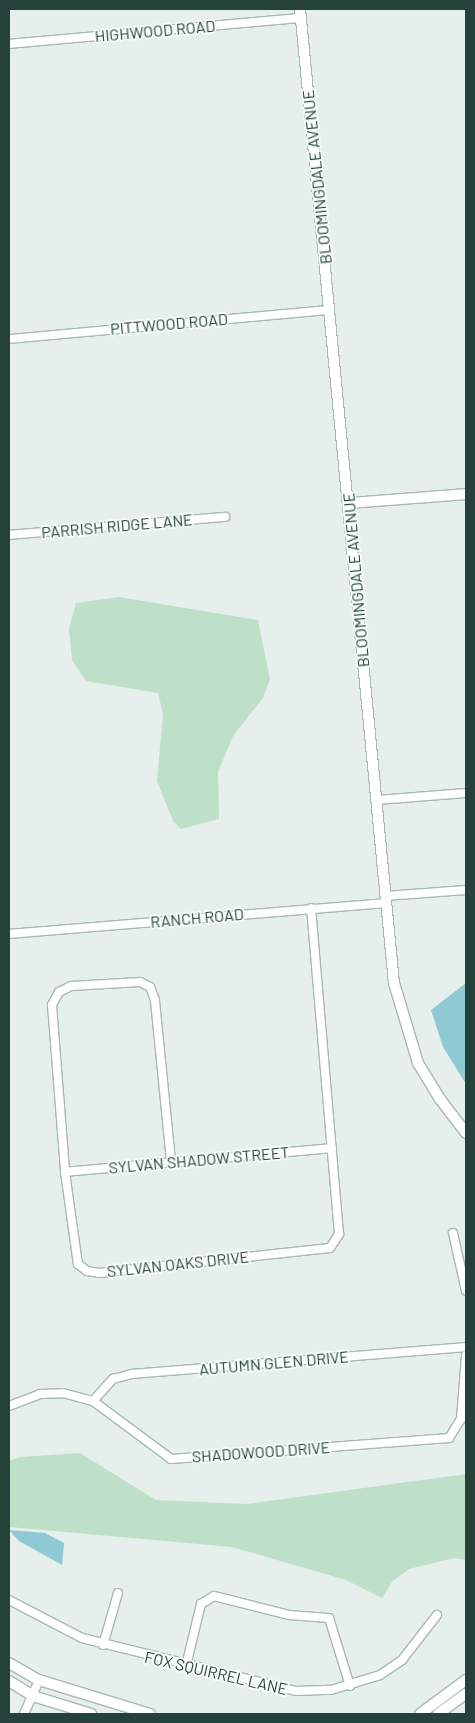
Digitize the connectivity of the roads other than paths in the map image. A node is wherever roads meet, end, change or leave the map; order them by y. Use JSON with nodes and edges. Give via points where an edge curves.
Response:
{"nodes":[{"id":1,"x":301,"y":13,"type":"edge"},
{"id":2,"x":9,"y":44,"type":"edge"},
{"id":3,"x":330,"y":310,"type":"junction"},
{"id":4,"x":9,"y":339,"type":"edge"},
{"id":5,"x":466,"y":494,"type":"edge"},
{"id":6,"x":350,"y":503,"type":"junction"},
{"id":7,"x":225,"y":517,"type":"dead end"},
{"id":8,"x":9,"y":535,"type":"edge"},
{"id":9,"x":466,"y":793,"type":"edge"},
{"id":10,"x":376,"y":800,"type":"junction"},
{"id":11,"x":466,"y":890,"type":"edge"},
{"id":12,"x":386,"y":900,"type":"junction"},
{"id":13,"x":311,"y":908,"type":"junction"},
{"id":14,"x":9,"y":934,"type":"edge"},
{"id":15,"x":466,"y":1133,"type":"edge"},
{"id":16,"x":332,"y":1148,"type":"junction"},
{"id":17,"x":171,"y":1161,"type":"junction"},
{"id":18,"x":65,"y":1172,"type":"junction"},
{"id":19,"x":453,"y":1233,"type":"dead end"},
{"id":20,"x":466,"y":1291,"type":"edge"},
{"id":21,"x":466,"y":1347,"type":"edge"},
{"id":22,"x":466,"y":1355,"type":"edge"},
{"id":23,"x":93,"y":1401,"type":"junction"},
{"id":24,"x":9,"y":1406,"type":"edge"},
{"id":25,"x":118,"y":1592,"type":"dead end"},
{"id":26,"x":9,"y":1600,"type":"edge"},
{"id":27,"x":437,"y":1615,"type":"dead end"},
{"id":28,"x":103,"y":1645,"type":"junction"},
{"id":29,"x":9,"y":1663,"type":"edge"},
{"id":30,"x":186,"y":1666,"type":"junction"},
{"id":31,"x":39,"y":1680,"type":"junction"},
{"id":32,"x":466,"y":1680,"type":"edge"},
{"id":33,"x":9,"y":1681,"type":"edge"},
{"id":34,"x":350,"y":1686,"type":"junction"},
{"id":35,"x":466,"y":1694,"type":"edge"},
{"id":36,"x":33,"y":1696,"type":"junction"},
{"id":37,"x":24,"y":1714,"type":"edge"},
{"id":38,"x":91,"y":1714,"type":"edge"},
{"id":39,"x":150,"y":1714,"type":"edge"},
{"id":40,"x":420,"y":1714,"type":"edge"},
{"id":41,"x":438,"y":1714,"type":"edge"}],
"edges":[{"from":1,"to":2,"type":"street","name":"HIGHWOOD ROAD"},
{"from":1,"to":3,"type":"street","name":"BLOOMINGDALE AVENUE"},
{"from":3,"to":4,"type":"street","name":"PITTWOOD ROAD"},
{"from":3,"to":6,"type":"street","name":"BLOOMINGDALE AVENUE"},
{"from":5,"to":6,"type":"street"},
{"from":6,"to":10,"type":"street","name":"BLOOMINGDALE AVENUE"},
{"from":7,"to":8,"type":"street","name":"PARRISH RIDGE LANE"},
{"from":9,"to":10,"type":"street"},
{"from":10,"to":12,"type":"street","name":"BLOOMINGDALE AVENUE"},
{"from":11,"to":12,"type":"street","name":"RANCH ROAD"},
{"from":12,"to":13,"type":"street","name":"RANCH ROAD"},
{"from":12,"to":15,"type":"street","name":"BLOOMINGDALE AVENUE","via":[[394,983],[406,1032],[433,1090]]},
{"from":13,"to":14,"type":"street","name":"RANCH ROAD"},
{"from":13,"to":16,"type":"street","name":"SYLVAN OAKS DRIVE"},
{"from":16,"to":17,"type":"street","name":"SYLVAN SHADOW STREET"},
{"from":16,"to":18,"type":"street","name":"SYLVAN OAKS DRIVE","via":[[339,1234],[330,1248],[99,1273],[88,1271],[75,1257]]},
{"from":17,"to":18,"type":"street","name":"SYLVAN SHADOW STREET"},
{"from":17,"to":18,"type":"street","name":"SYLVAN OAKS DRIVE","via":[[155,1000],[150,987],[140,982],[71,986],[60,992],[52,1004]]},
{"from":19,"to":20,"type":"street"},
{"from":21,"to":23,"type":"street","name":"AUTUMN GLEN DRIVE","via":[[132,1374],[112,1379]]},
{"from":22,"to":23,"type":"street","name":"SHADOWOOD DRIVE","via":[[461,1419],[449,1438],[171,1459]]},
{"from":23,"to":24,"type":"street","name":"SHADOWOOD DRIVE","via":[[63,1393],[40,1394]]},
{"from":25,"to":28,"type":"street"},
{"from":26,"to":28,"type":"street","name":"FOX SQUIRREL LANE","via":[[57,1628]]},
{"from":27,"to":34,"type":"street","name":"FOX SQUIRREL LANE","via":[[402,1660],[380,1675]]},
{"from":28,"to":30,"type":"street","name":"FOX SQUIRREL LANE"},
{"from":29,"to":31,"type":"street"},
{"from":30,"to":34,"type":"street","name":"FOX SQUIRREL LANE","via":[[296,1691]]},
{"from":30,"to":34,"type":"street","via":[[201,1604],[214,1596],[289,1615],[329,1618]]},
{"from":31,"to":36,"type":"street"},
{"from":31,"to":39,"type":"street"},
{"from":32,"to":40,"type":"street"},
{"from":33,"to":36,"type":"street"},
{"from":35,"to":41,"type":"street"},
{"from":36,"to":37,"type":"street"},
{"from":36,"to":38,"type":"street"}]}
